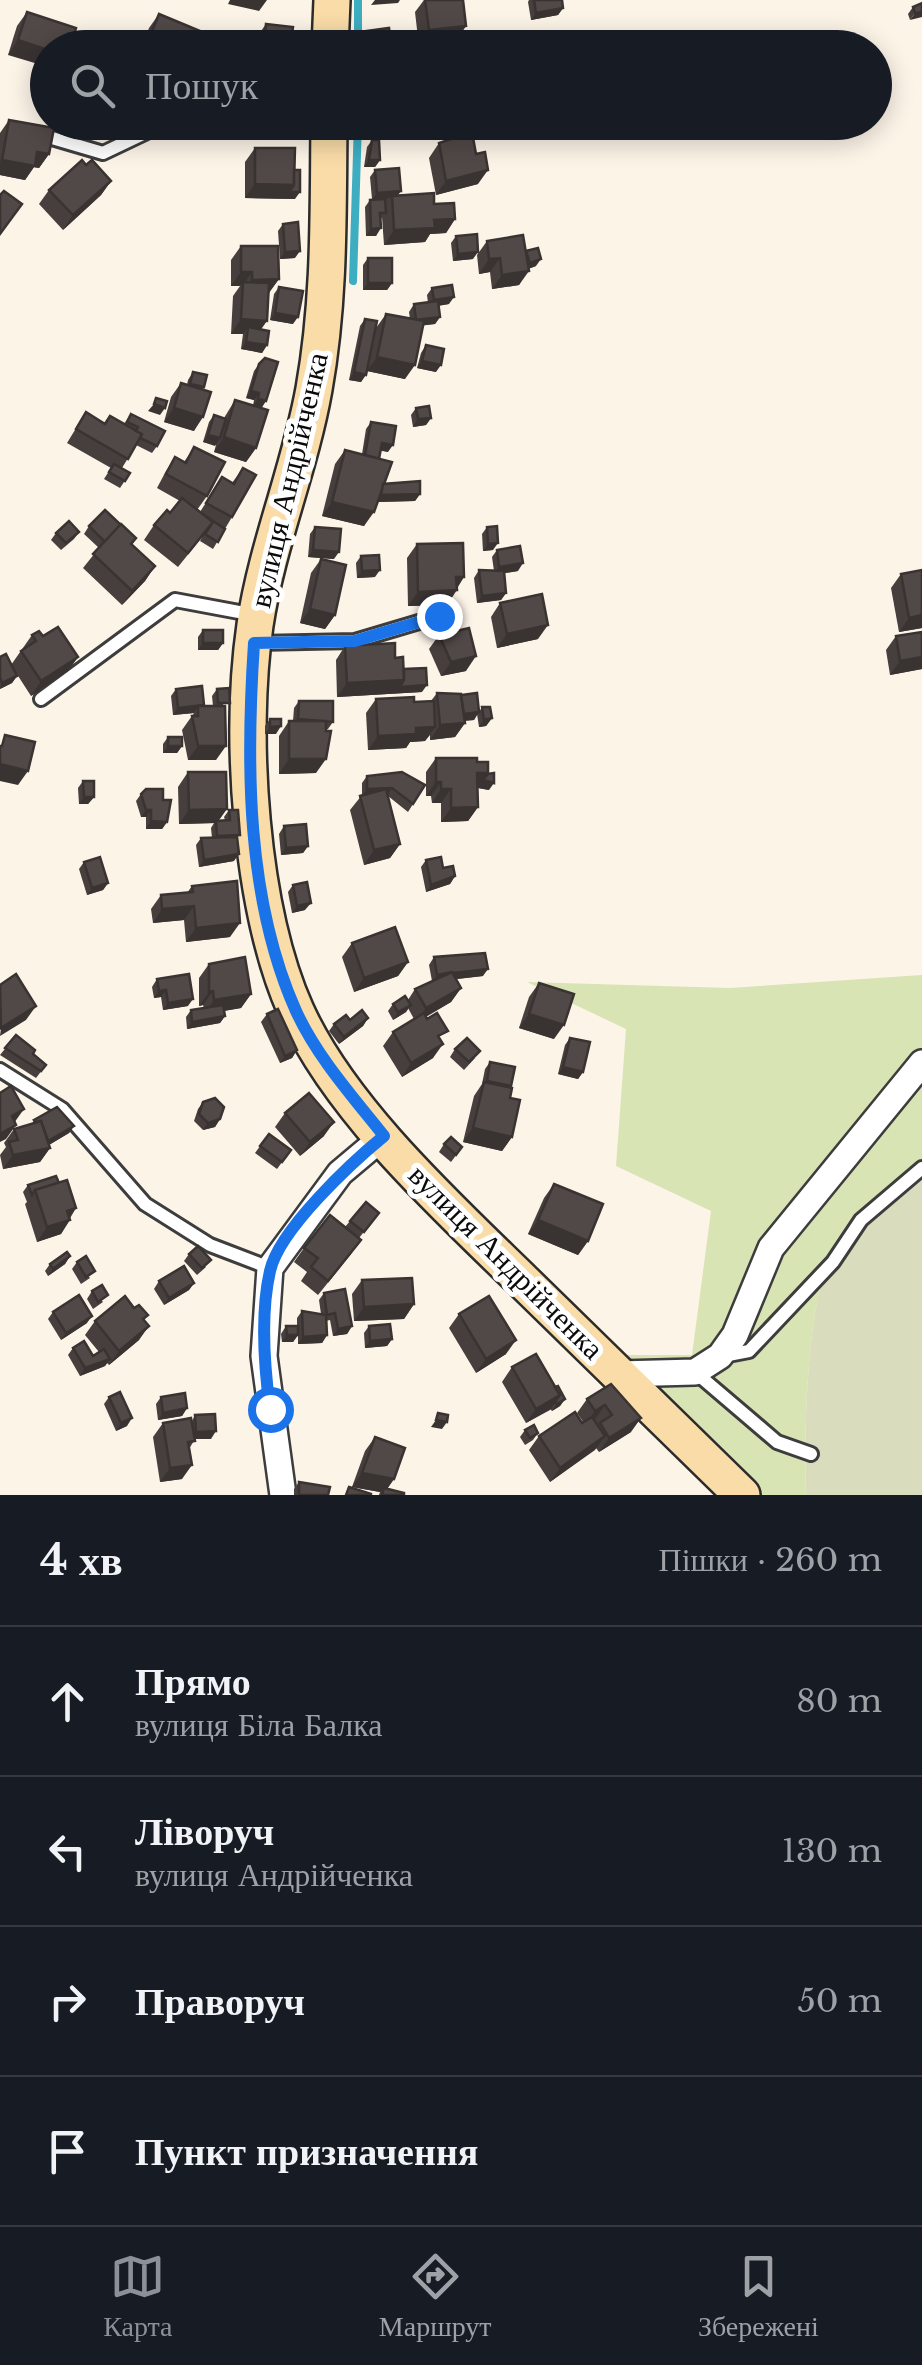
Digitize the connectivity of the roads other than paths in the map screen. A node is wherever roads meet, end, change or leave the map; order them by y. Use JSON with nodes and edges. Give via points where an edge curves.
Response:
{"nodes":[{"id":1,"x":332,"y":0,"type":"edge"},
{"id":2,"x":331,"y":30,"type":"edge"},
{"id":3,"x":59,"y":140,"type":"edge"},
{"id":4,"x":129,"y":140,"type":"edge"},
{"id":5,"x":329,"y":140,"type":"edge"},
{"id":6,"x":439,"y":616,"type":"dead end"},
{"id":7,"x":255,"y":629,"type":"junction"},
{"id":8,"x":41,"y":700,"type":"dead end"},
{"id":9,"x":922,"y":1063,"type":"edge"},
{"id":10,"x":0,"y":1070,"type":"edge"},
{"id":11,"x":384,"y":1136,"type":"junction"},
{"id":12,"x":922,"y":1168,"type":"edge"},
{"id":13,"x":270,"y":1268,"type":"junction"},
{"id":14,"x":720,"y":1356,"type":"junction"},
{"id":15,"x":695,"y":1372,"type":"junction"},
{"id":16,"x":619,"y":1374,"type":"junction"},
{"id":17,"x":811,"y":1454,"type":"dead end"},
{"id":18,"x":283,"y":1495,"type":"edge"},
{"id":19,"x":742,"y":1495,"type":"edge"}],
"edges":[{"from":1,"to":2,"type":"street"},
{"from":3,"to":4,"type":"lane","via":[[103,152]]},
{"from":5,"to":7,"type":"street","name":"вулиця Андрійченка","via":[[327,300],[314,392]]},
{"from":6,"to":7,"type":"lane","via":[[355,641]]},
{"from":7,"to":8,"type":"lane","via":[[176,600]]},
{"from":7,"to":11,"type":"street","name":"вулиця Андрійченка","via":[[249,717],[271,944],[297,1014]]},
{"from":9,"to":14,"type":"street","via":[[771,1248],[736,1334]]},
{"from":10,"to":13,"type":"lane","via":[[62,1109],[144,1204],[210,1244]]},
{"from":11,"to":13,"type":"street","via":[[340,1172]]},
{"from":11,"to":16,"type":"street","name":"вулиця Андрійченка","via":[[426,1187]]},
{"from":12,"to":14,"type":"lane","via":[[861,1220],[833,1262],[750,1350]]},
{"from":13,"to":18,"type":"street","via":[[264,1356]]},
{"from":14,"to":15,"type":"street"},
{"from":15,"to":16,"type":"street"},
{"from":15,"to":17,"type":"lane","via":[[777,1442]]},
{"from":16,"to":19,"type":"street","name":"вулиця Андрійченка"}]}
